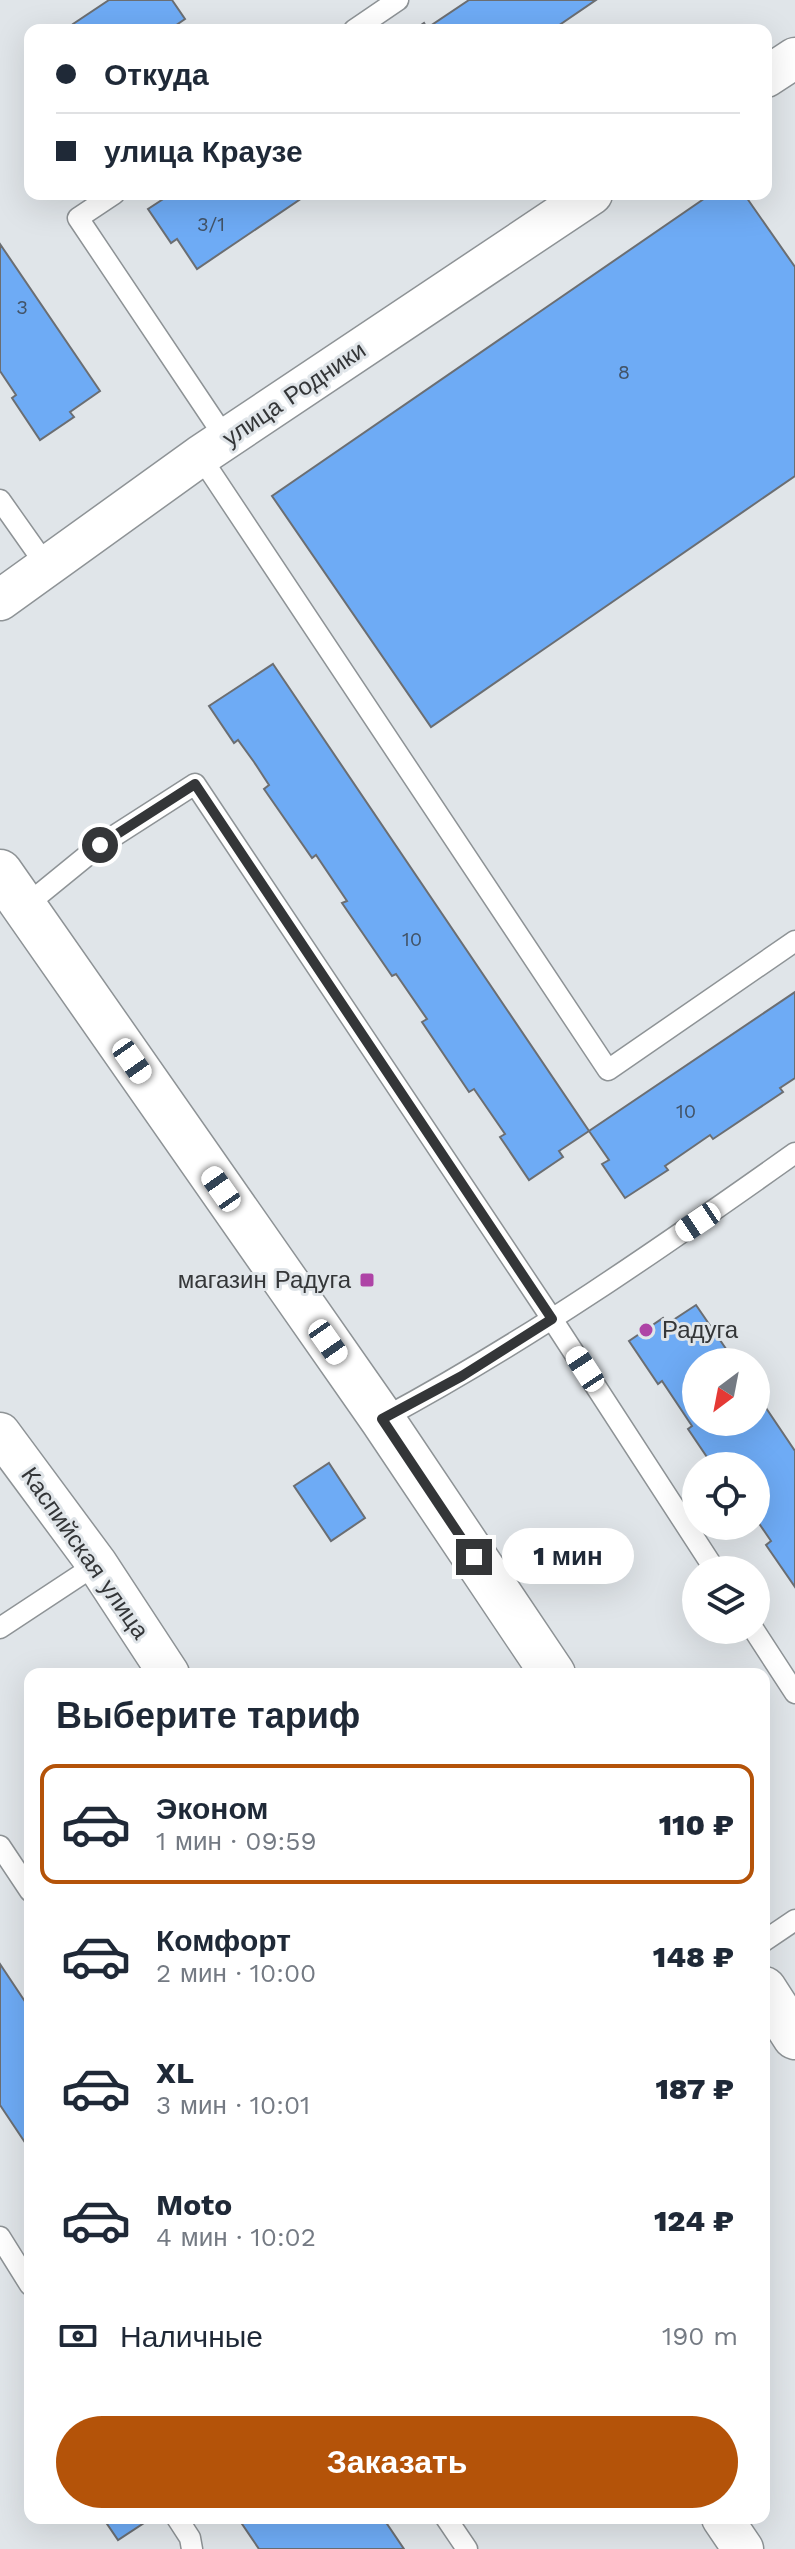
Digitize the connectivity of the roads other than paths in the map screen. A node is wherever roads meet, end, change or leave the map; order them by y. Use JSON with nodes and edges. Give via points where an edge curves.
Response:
{"nodes":[{"id":1,"x":398,"y":0,"type":"edge"},
{"id":2,"x":363,"y":24,"type":"edge"},
{"id":3,"x":105,"y":200,"type":"edge"},
{"id":4,"x":583,"y":200,"type":"edge"},
{"id":5,"x":213,"y":448,"type":"junction"},
{"id":6,"x":0,"y":500,"type":"edge"},
{"id":7,"x":48,"y":568,"type":"junction"},
{"id":8,"x":0,"y":600,"type":"edge"},
{"id":9,"x":0,"y":872,"type":"edge"},
{"id":10,"x":24,"y":907,"type":"junction"},
{"id":11,"x":795,"y":941,"type":"edge"},
{"id":12,"x":795,"y":1153,"type":"edge"},
{"id":13,"x":552,"y":1319,"type":"junction"},
{"id":14,"x":382,"y":1419,"type":"junction"},
{"id":15,"x":0,"y":1433,"type":"edge"},
{"id":16,"x":706,"y":1556,"type":"edge"},
{"id":17,"x":97,"y":1564,"type":"junction"},
{"id":18,"x":2,"y":1623,"type":"edge"},
{"id":19,"x":763,"y":1644,"type":"edge"},
{"id":20,"x":165,"y":1668,"type":"edge"},
{"id":21,"x":549,"y":1668,"type":"edge"},
{"id":22,"x":795,"y":1693,"type":"edge"},
{"id":23,"x":0,"y":1846,"type":"edge"},
{"id":24,"x":24,"y":1882,"type":"edge"},
{"id":25,"x":795,"y":1920,"type":"edge"},
{"id":26,"x":770,"y":1937,"type":"edge"},
{"id":27,"x":770,"y":1998,"type":"edge"},
{"id":28,"x":795,"y":2037,"type":"edge"},
{"id":29,"x":0,"y":2237,"type":"edge"},
{"id":30,"x":24,"y":2275,"type":"edge"},
{"id":31,"x":181,"y":2524,"type":"edge"},
{"id":32,"x":449,"y":2524,"type":"edge"},
{"id":33,"x":726,"y":2524,"type":"edge"},
{"id":34,"x":461,"y":2546,"type":"edge"},
{"id":35,"x":192,"y":2549,"type":"edge"},
{"id":36,"x":743,"y":2549,"type":"edge"}],
"edges":[{"from":1,"to":2,"type":"lane"},
{"from":3,"to":5,"type":"lane","via":[[78,218]]},
{"from":4,"to":5,"type":"street","name":"улица Родники"},
{"from":5,"to":7,"type":"street","name":"улица Родники"},
{"from":5,"to":11,"type":"lane","via":[[608,1070]]},
{"from":6,"to":7,"type":"lane"},
{"from":7,"to":8,"type":"street","name":"улица Родники"},
{"from":9,"to":10,"type":"main road"},
{"from":10,"to":13,"type":"lane","via":[[100,845],[195,784]]},
{"from":10,"to":14,"type":"main road"},
{"from":12,"to":13,"type":"lane"},
{"from":13,"to":14,"type":"lane"},
{"from":13,"to":16,"type":"lane"},
{"from":14,"to":21,"type":"main road"},
{"from":15,"to":17,"type":"street","name":"Каспийская улица"},
{"from":17,"to":18,"type":"lane"},
{"from":17,"to":20,"type":"street","name":"Каспийская улица"},
{"from":19,"to":22,"type":"lane"},
{"from":23,"to":24,"type":"lane"},
{"from":25,"to":26,"type":"lane"},
{"from":27,"to":28,"type":"main road"},
{"from":29,"to":30,"type":"lane"},
{"from":31,"to":35,"type":"lane"},
{"from":32,"to":34,"type":"lane"},
{"from":33,"to":36,"type":"street"}]}
